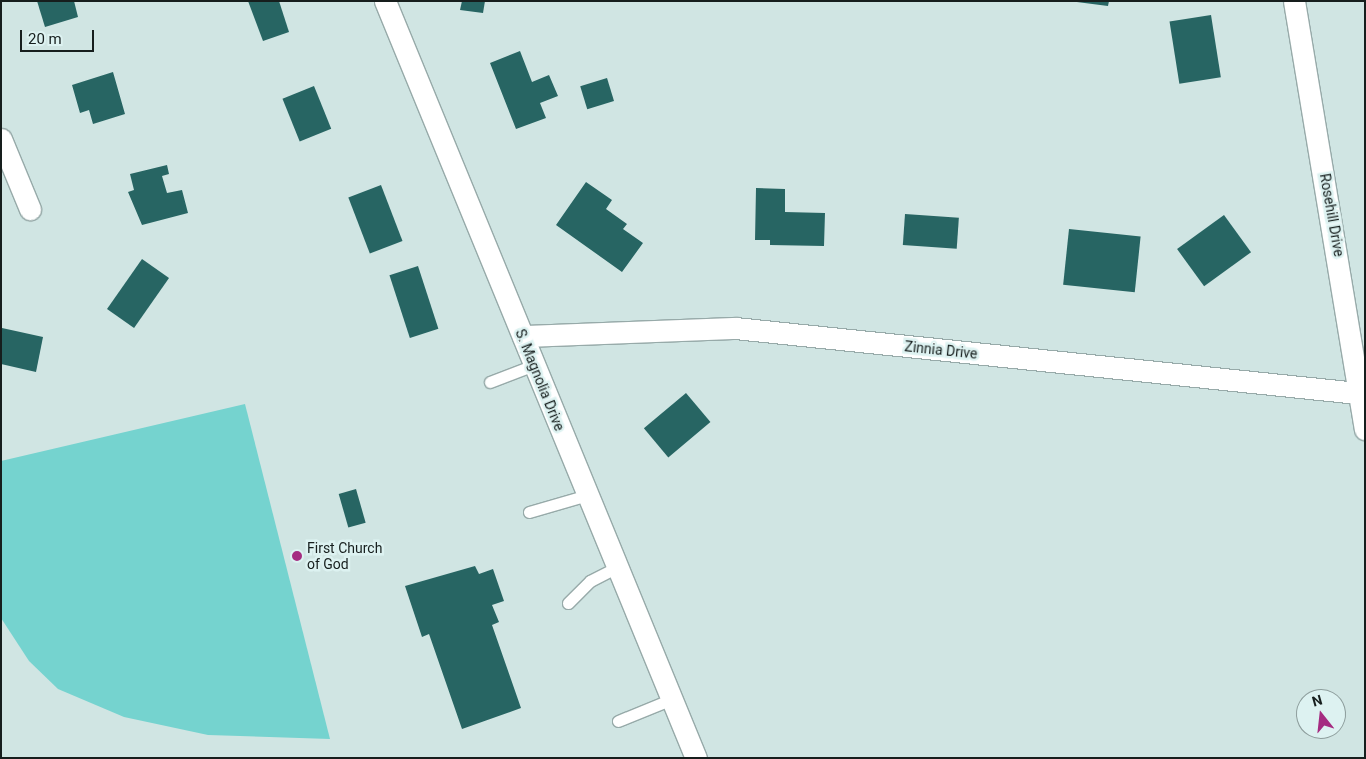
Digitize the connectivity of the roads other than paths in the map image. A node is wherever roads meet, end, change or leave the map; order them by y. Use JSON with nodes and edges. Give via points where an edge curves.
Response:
{"nodes":[{"id":1,"x":385,"y":1,"type":"edge"},
{"id":2,"x":1294,"y":1,"type":"edge"},
{"id":3,"x":1,"y":139,"type":"edge"},
{"id":4,"x":30,"y":209,"type":"dead end"},
{"id":5,"x":523,"y":336,"type":"junction"},
{"id":6,"x":534,"y":365,"type":"junction"},
{"id":7,"x":490,"y":382,"type":"dead end"},
{"id":8,"x":1358,"y":393,"type":"junction"},
{"id":9,"x":1365,"y":429,"type":"edge"},
{"id":10,"x":588,"y":494,"type":"junction"},
{"id":11,"x":529,"y":512,"type":"dead end"},
{"id":12,"x":618,"y":567,"type":"junction"},
{"id":13,"x":568,"y":603,"type":"dead end"},
{"id":14,"x":672,"y":699,"type":"junction"},
{"id":15,"x":618,"y":721,"type":"dead end"},
{"id":16,"x":696,"y":758,"type":"edge"}],
"edges":[{"from":1,"to":5,"type":"street","name":"S. Magnolia Drive"},
{"from":2,"to":8,"type":"street","name":"Rosehill Drive","via":[[1342,277]]},
{"from":3,"to":4,"type":"street"},
{"from":5,"to":6,"type":"street","name":"S. Magnolia Drive"},
{"from":5,"to":8,"type":"street","name":"Zinnia Drive","via":[[735,328]]},
{"from":6,"to":7,"type":"lane"},
{"from":6,"to":10,"type":"street","name":"S. Magnolia Drive"},
{"from":8,"to":9,"type":"street","name":"Rosehill Drive"},
{"from":10,"to":11,"type":"lane"},
{"from":10,"to":12,"type":"street","name":"S. Magnolia Drive"},
{"from":12,"to":13,"type":"lane","via":[[590,581]]},
{"from":12,"to":14,"type":"street","name":"S. Magnolia Drive"},
{"from":14,"to":15,"type":"lane"},
{"from":14,"to":16,"type":"street","name":"S. Magnolia Drive"}]}
